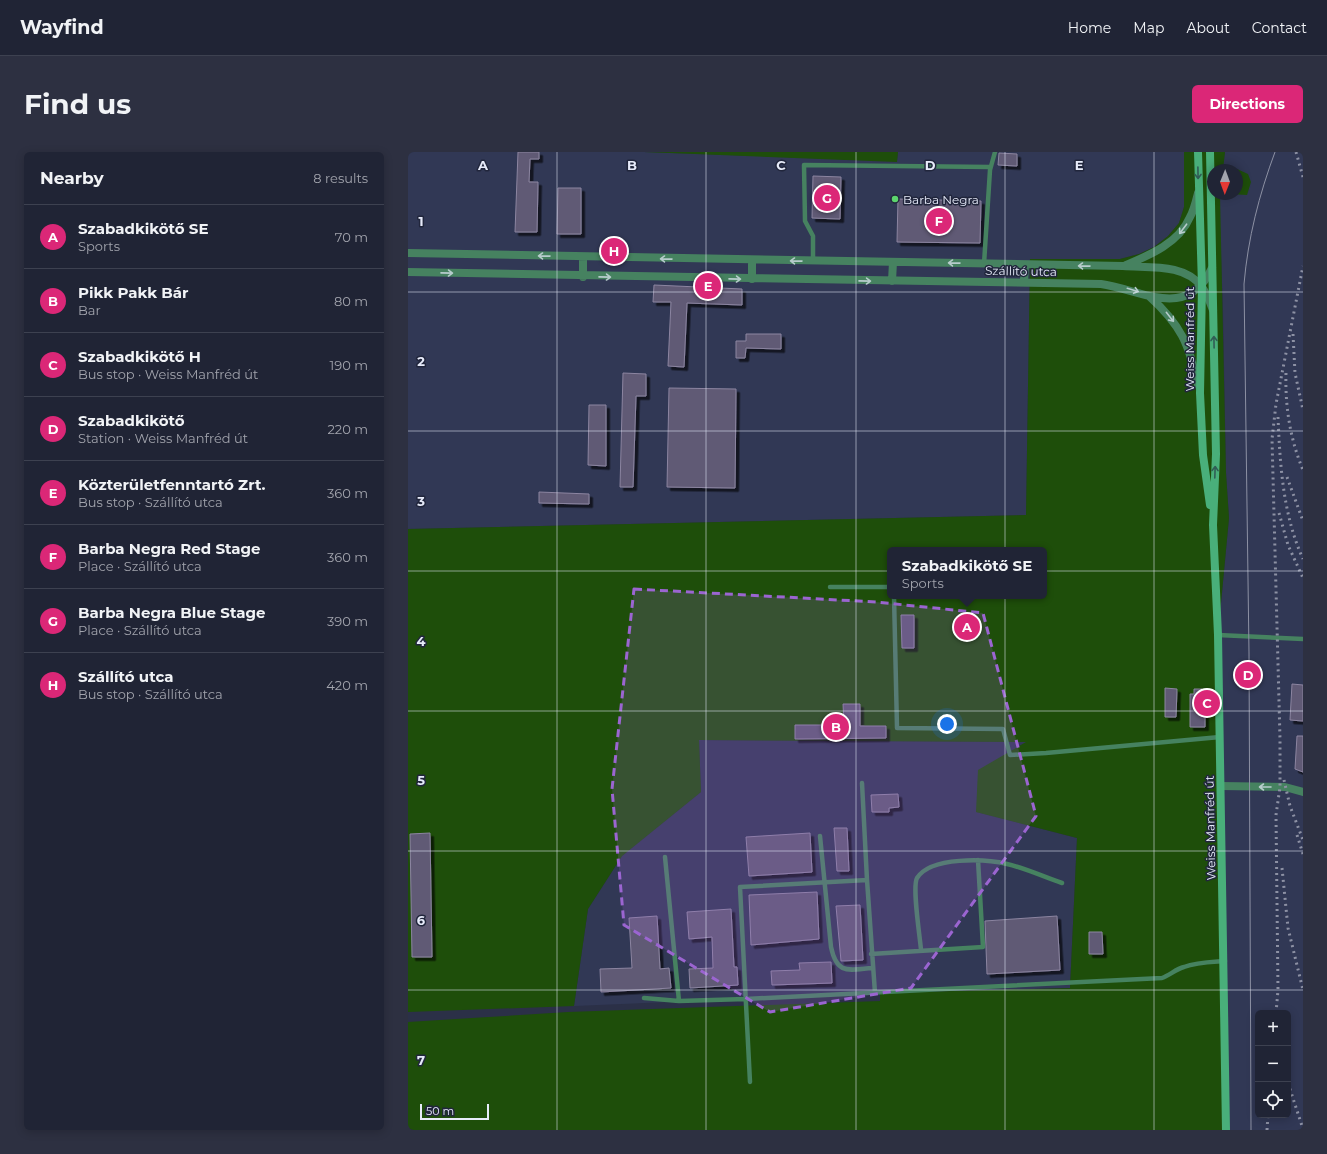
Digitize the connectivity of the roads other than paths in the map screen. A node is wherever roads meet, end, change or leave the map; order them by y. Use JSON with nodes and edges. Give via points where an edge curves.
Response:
{"nodes":[{"id":1,"x":995,"y":152,"type":"edge"},
{"id":2,"x":1198,"y":152,"type":"edge"},
{"id":3,"x":1210,"y":152,"type":"edge"},
{"id":4,"x":990,"y":167,"type":"junction"},
{"id":5,"x":1198,"y":193,"type":"junction"},
{"id":6,"x":408,"y":253,"type":"edge"},
{"id":7,"x":583,"y":257,"type":"junction"},
{"id":8,"x":752,"y":260,"type":"junction"},
{"id":9,"x":813,"y":261,"type":"junction"},
{"id":10,"x":893,"y":262,"type":"junction"},
{"id":11,"x":984,"y":264,"type":"junction"},
{"id":12,"x":1025,"y":265,"type":"junction"},
{"id":13,"x":1123,"y":266,"type":"junction"},
{"id":14,"x":1212,"y":268,"type":"junction"},
{"id":15,"x":408,"y":272,"type":"edge"},
{"id":16,"x":583,"y":277,"type":"junction"},
{"id":17,"x":752,"y":279,"type":"junction"},
{"id":18,"x":892,"y":281,"type":"junction"},
{"id":19,"x":1024,"y":282,"type":"junction"},
{"id":20,"x":1202,"y":286,"type":"junction"},
{"id":21,"x":1148,"y":296,"type":"junction"},
{"id":22,"x":1214,"y":310,"type":"junction"},
{"id":23,"x":1200,"y":393,"type":"junction"},
{"id":24,"x":1213,"y":525,"type":"junction"},
{"id":25,"x":830,"y":587,"type":"dead end"},
{"id":26,"x":887,"y":587,"type":"edge"},
{"id":27,"x":894,"y":599,"type":"edge"},
{"id":28,"x":1218,"y":635,"type":"junction"},
{"id":29,"x":1303,"y":639,"type":"edge"},
{"id":30,"x":1220,"y":737,"type":"junction"},
{"id":31,"x":862,"y":783,"type":"dead end"},
{"id":32,"x":1221,"y":786,"type":"junction"},
{"id":33,"x":1303,"y":792,"type":"edge"},
{"id":34,"x":820,"y":836,"type":"dead end"},
{"id":35,"x":664,"y":857,"type":"dead end"},
{"id":36,"x":978,"y":860,"type":"junction"},
{"id":37,"x":867,"y":880,"type":"junction"},
{"id":38,"x":824,"y":882,"type":"junction"},
{"id":39,"x":1062,"y":883,"type":"dead end"},
{"id":40,"x":921,"y":950,"type":"junction"},
{"id":41,"x":871,"y":954,"type":"junction"},
{"id":42,"x":1225,"y":961,"type":"junction"},
{"id":43,"x":872,"y":968,"type":"junction"},
{"id":44,"x":875,"y":993,"type":"junction"},
{"id":45,"x":644,"y":998,"type":"dead end"},
{"id":46,"x":746,"y":999,"type":"junction"},
{"id":47,"x":679,"y":1001,"type":"junction"},
{"id":48,"x":750,"y":1082,"type":"dead end"},
{"id":49,"x":1226,"y":1130,"type":"edge"}],
"edges":[{"from":1,"to":4,"type":"lane"},
{"from":2,"to":5,"type":"main road","name":"Weiss Manfréd út","one_way":true},
{"from":3,"to":14,"type":"main road","name":"Weiss Manfréd út"},
{"from":4,"to":9,"type":"lane","via":[[804,165],[805,221],[813,236]]},
{"from":4,"to":11,"type":"lane"},
{"from":5,"to":13,"type":"street","name":"Szállító utca","one_way":true,"via":[[1190,217],[1179,234],[1151,255]]},
{"from":5,"to":20,"type":"main road","name":"Weiss Manfréd út"},
{"from":7,"to":6,"type":"street","name":"Szállító utca","one_way":true},
{"from":8,"to":7,"type":"street","name":"Szállító utca","one_way":true},
{"from":7,"to":16,"type":"street"},
{"from":9,"to":8,"type":"street","name":"Szállító utca","one_way":true},
{"from":8,"to":17,"type":"street"},
{"from":9,"to":10,"type":"street","name":"Szállító utca"},
{"from":11,"to":10,"type":"street","name":"Szállító utca","one_way":true},
{"from":10,"to":18,"type":"street"},
{"from":11,"to":12,"type":"street","name":"Szállító utca"},
{"from":13,"to":12,"type":"street","name":"Szállító utca","one_way":true},
{"from":12,"to":19,"type":"street"},
{"from":13,"to":20,"type":"street","name":"Szállító utca","via":[[1174,269]]},
{"from":14,"to":20,"type":"street"},
{"from":14,"to":22,"type":"main road","name":"Weiss Manfréd út"},
{"from":15,"to":16,"type":"street","name":"Szállító utca","one_way":true},
{"from":16,"to":17,"type":"street","name":"Szállító utca","one_way":true},
{"from":17,"to":18,"type":"street","name":"Szállító utca","one_way":true},
{"from":18,"to":19,"type":"street","name":"Szállító utca"},
{"from":19,"to":21,"type":"street","name":"Szállító utca","one_way":true,"via":[[1101,284],[1130,289]]},
{"from":20,"to":21,"type":"street","name":"Szállító utca","via":[[1188,296],[1169,300]]},
{"from":20,"to":22,"type":"street"},
{"from":20,"to":23,"type":"main road","name":"Weiss Manfréd út"},
{"from":21,"to":23,"type":"street","name":"Szállító utca","one_way":true,"via":[[1165,311],[1181,331]]},
{"from":24,"to":22,"type":"main road","name":"Weiss Manfréd út","one_way":true,"via":[[1216,454]]},
{"from":23,"to":24,"type":"main road","name":"Weiss Manfréd út","via":[[1203,455]]},
{"from":24,"to":28,"type":"main road","name":"Weiss Manfréd út"},
{"from":25,"to":26,"type":"lane"},
{"from":27,"to":30,"type":"lane","via":[[897,728],[1003,729],[1010,754]]},
{"from":28,"to":29,"type":"lane"},
{"from":28,"to":30,"type":"main road","name":"Weiss Manfréd út"},
{"from":30,"to":32,"type":"main road","name":"Weiss Manfréd út"},
{"from":31,"to":37,"type":"lane"},
{"from":33,"to":32,"type":"street","one_way":true,"via":[[1284,787]]},
{"from":32,"to":42,"type":"main road","name":"Weiss Manfréd út"},
{"from":34,"to":38,"type":"lane"},
{"from":35,"to":47,"type":"lane"},
{"from":36,"to":39,"type":"lane","via":[[1007,864]]},
{"from":36,"to":40,"type":"lane","via":[[937,864],[917,878],[915,891]]},
{"from":36,"to":40,"type":"lane","via":[[983,947]]},
{"from":37,"to":38,"type":"lane"},
{"from":37,"to":41,"type":"lane"},
{"from":38,"to":43,"type":"lane","via":[[833,958],[841,968],[848,970]]},
{"from":38,"to":46,"type":"lane","via":[[740,887]]},
{"from":40,"to":41,"type":"lane"},
{"from":41,"to":43,"type":"lane"},
{"from":42,"to":44,"type":"lane","via":[[1182,967],[1162,978]]},
{"from":42,"to":49,"type":"main road","name":"Weiss Manfréd út"},
{"from":43,"to":44,"type":"lane"},
{"from":44,"to":46,"type":"lane"},
{"from":45,"to":47,"type":"lane"},
{"from":46,"to":47,"type":"lane"},
{"from":46,"to":48,"type":"lane"}]}
